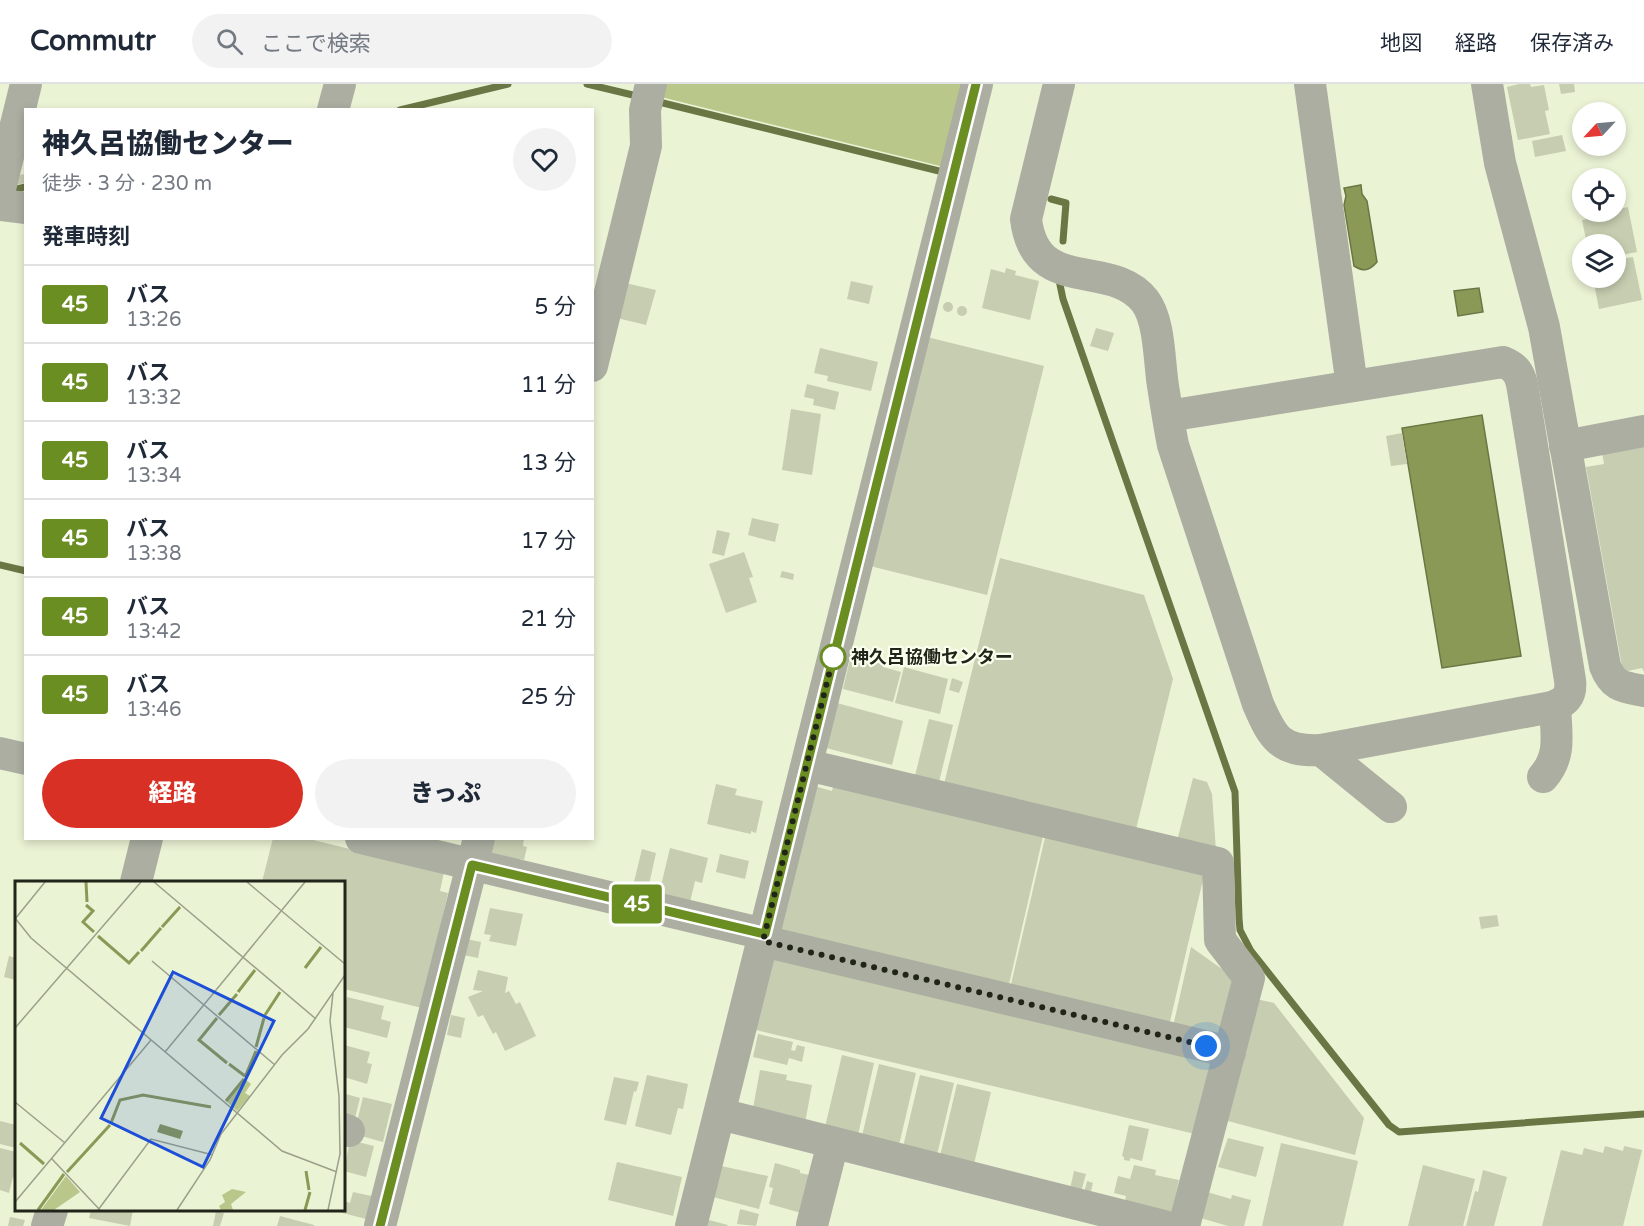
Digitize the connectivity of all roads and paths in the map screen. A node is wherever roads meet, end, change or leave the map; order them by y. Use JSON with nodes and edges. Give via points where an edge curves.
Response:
{"nodes":[{"id":1,"x":26,"y":84,"type":"edge"},
{"id":2,"x":340,"y":84,"type":"edge"},
{"id":3,"x":651,"y":84,"type":"edge"},
{"id":4,"x":976,"y":84,"type":"edge"},
{"id":5,"x":1059,"y":84,"type":"edge"},
{"id":6,"x":1310,"y":84,"type":"edge"},
{"id":7,"x":1487,"y":84,"type":"edge"},
{"id":8,"x":334,"y":108,"type":"edge"},
{"id":9,"x":0,"y":189,"type":"edge"},
{"id":10,"x":0,"y":205,"type":"edge"},
{"id":11,"x":24,"y":208,"type":"edge"},
{"id":12,"x":598,"y":320,"type":"edge"},
{"id":13,"x":594,"y":351,"type":"edge"},
{"id":14,"x":1352,"y":386,"type":"junction"},
{"id":15,"x":1168,"y":416,"type":"junction"},
{"id":16,"x":1644,"y":431,"type":"edge"},
{"id":17,"x":1565,"y":446,"type":"junction"},
{"id":18,"x":1644,"y":691,"type":"edge"},
{"id":19,"x":1555,"y":706,"type":"junction"},
{"id":20,"x":1321,"y":750,"type":"junction"},
{"id":21,"x":0,"y":753,"type":"edge"},
{"id":22,"x":24,"y":759,"type":"edge"},
{"id":23,"x":807,"y":765,"type":"junction"},
{"id":24,"x":1543,"y":777,"type":"dead end"},
{"id":25,"x":1390,"y":807,"type":"dead end"},
{"id":26,"x":146,"y":840,"type":"edge"},
{"id":27,"x":377,"y":840,"type":"edge"},
{"id":28,"x":476,"y":852,"type":"edge"},
{"id":29,"x":136,"y":881,"type":"edge"},
{"id":30,"x":764,"y":938,"type":"junction"},
{"id":31,"x":1230,"y":1052,"type":"junction"},
{"id":32,"x":720,"y":1114,"type":"junction"},
{"id":33,"x":833,"y":1143,"type":"junction"},
{"id":34,"x":51,"y":1211,"type":"edge"},
{"id":35,"x":1076,"y":1215,"type":"edge"},
{"id":36,"x":812,"y":1225,"type":"edge"},
{"id":37,"x":47,"y":1226,"type":"edge"},
{"id":38,"x":380,"y":1226,"type":"edge"},
{"id":39,"x":692,"y":1226,"type":"edge"},
{"id":40,"x":1164,"y":1226,"type":"edge"},
{"id":41,"x":1184,"y":1226,"type":"edge"}],
"edges":[{"from":1,"to":9,"type":"street"},
{"from":2,"to":8,"type":"street"},
{"from":3,"to":12,"type":"street","via":[[645,110],[646,146]]},
{"from":4,"to":23,"type":"street"},
{"from":5,"to":15,"type":"street","via":[[1026,219],[1028,234],[1034,248],[1057,267],[1126,285],[1146,302],[1155,327]]},
{"from":6,"to":14,"type":"street"},
{"from":7,"to":17,"type":"street","via":[[1500,163],[1544,327]]},
{"from":10,"to":11,"type":"street"},
{"from":12,"to":13,"type":"street"},
{"from":14,"to":15,"type":"street"},
{"from":14,"to":19,"type":"street","via":[[1503,362],[1520,374],[1571,689],[1568,698]]},
{"from":15,"to":20,"type":"street","via":[[1176,456],[1265,719],[1271,732],[1292,749]]},
{"from":16,"to":17,"type":"street"},
{"from":17,"to":18,"type":"street","via":[[1605,666],[1613,682]]},
{"from":19,"to":20,"type":"street"},
{"from":19,"to":24,"type":"street","via":[[1556,756]]},
{"from":20,"to":25,"type":"street"},
{"from":21,"to":22,"type":"street"},
{"from":23,"to":30,"type":"street"},
{"from":23,"to":31,"type":"street","via":[[1218,863],[1220,940],[1249,978]]},
{"from":26,"to":29,"type":"street"},
{"from":27,"to":28,"type":"street"},
{"from":28,"to":30,"type":"street"},
{"from":28,"to":38,"type":"street"},
{"from":30,"to":31,"type":"street"},
{"from":30,"to":32,"type":"street"},
{"from":31,"to":41,"type":"street"},
{"from":32,"to":33,"type":"street"},
{"from":32,"to":39,"type":"street"},
{"from":33,"to":35,"type":"street"},
{"from":33,"to":36,"type":"street"},
{"from":34,"to":37,"type":"street"},
{"from":35,"to":40,"type":"street"}]}
